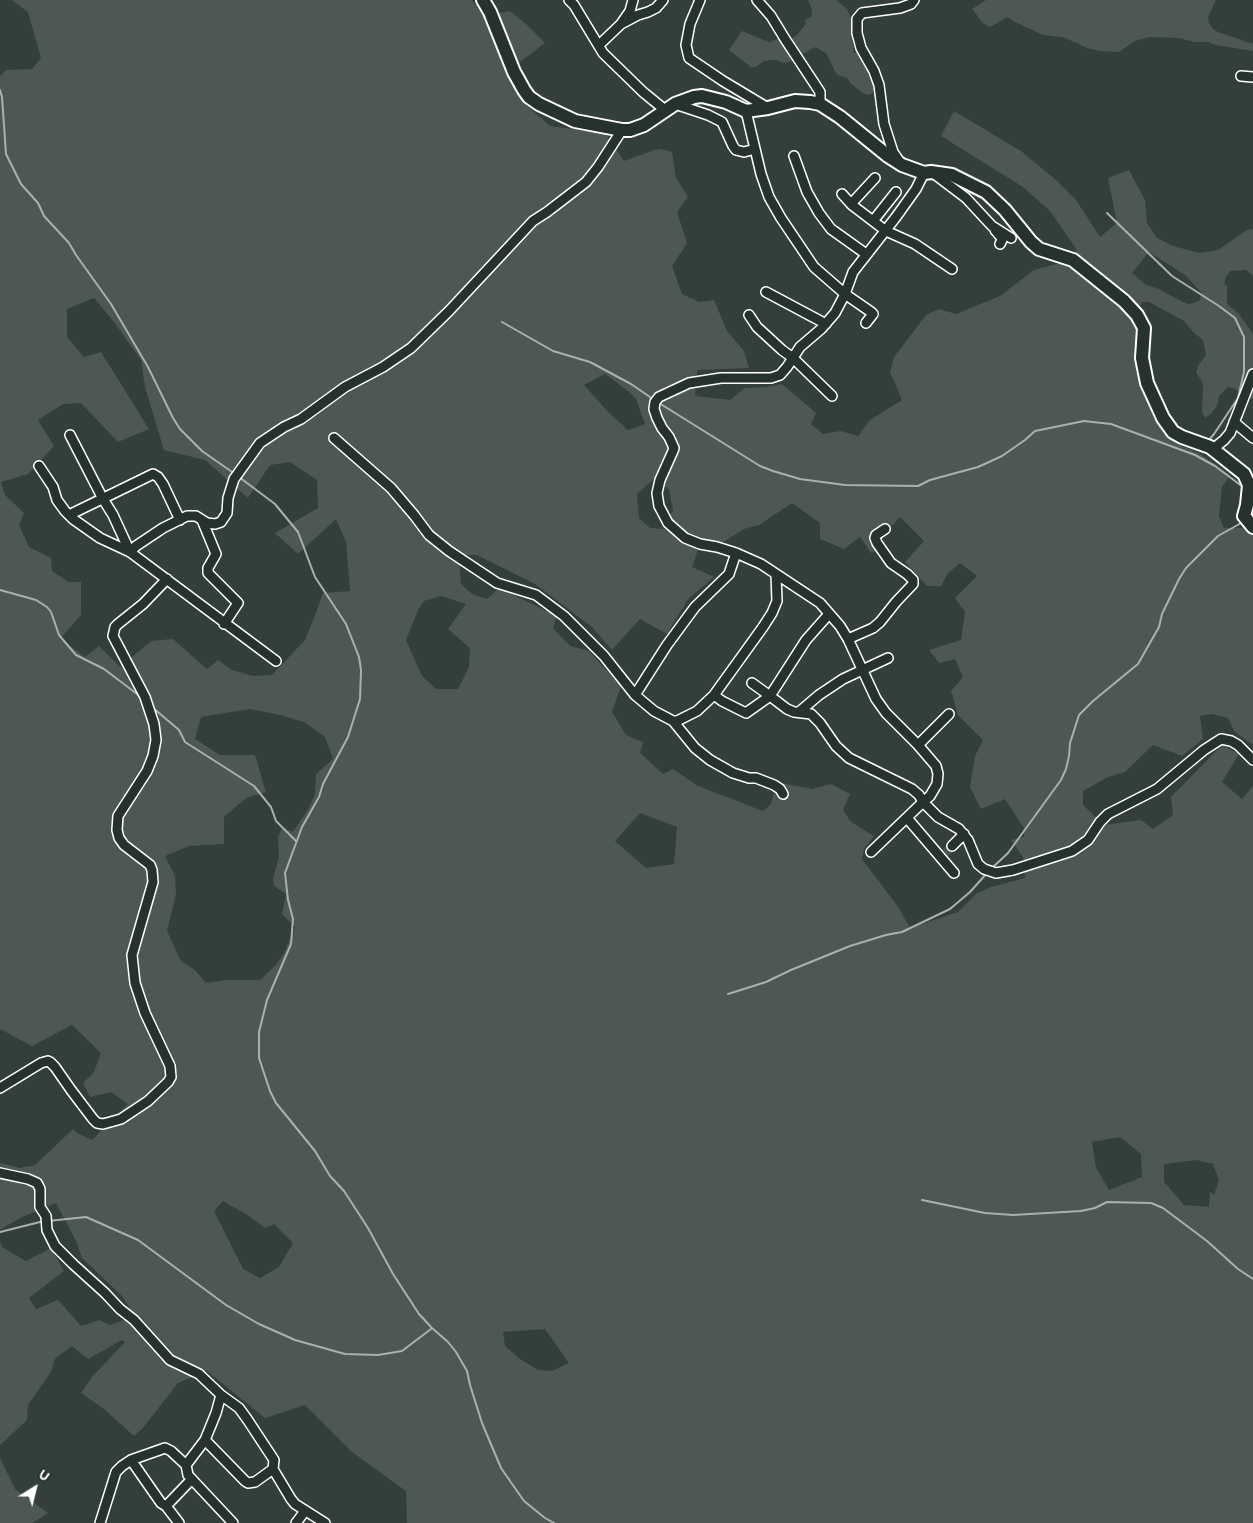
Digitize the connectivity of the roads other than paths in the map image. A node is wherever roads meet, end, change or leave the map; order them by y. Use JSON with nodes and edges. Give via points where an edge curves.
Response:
{"nodes":[{"id":1,"x":483,"y":0,"type":"edge"},
{"id":2,"x":569,"y":0,"type":"edge"},
{"id":3,"x":633,"y":0,"type":"edge"},
{"id":4,"x":663,"y":0,"type":"edge"},
{"id":5,"x":700,"y":0,"type":"edge"},
{"id":6,"x":757,"y":0,"type":"edge"},
{"id":7,"x":914,"y":0,"type":"edge"},
{"id":8,"x":621,"y":24,"type":"junction"},
{"id":9,"x":599,"y":45,"type":"junction"},
{"id":10,"x":1241,"y":76,"type":"dead end"},
{"id":11,"x":1253,"y":77,"type":"edge"},
{"id":12,"x":820,"y":104,"type":"junction"},
{"id":13,"x":670,"y":107,"type":"junction"},
{"id":14,"x":768,"y":108,"type":"junction"},
{"id":15,"x":746,"y":111,"type":"junction"},
{"id":16,"x":622,"y":130,"type":"junction"},
{"id":17,"x":755,"y":149,"type":"junction"},
{"id":18,"x":794,"y":156,"type":"dead end"},
{"id":19,"x":902,"y":165,"type":"junction"},
{"id":20,"x":928,"y":172,"type":"junction"},
{"id":21,"x":875,"y":178,"type":"dead end"},
{"id":22,"x":896,"y":192,"type":"dead end"},
{"id":23,"x":842,"y":194,"type":"dead end"},
{"id":24,"x":851,"y":204,"type":"junction"},
{"id":25,"x":873,"y":221,"type":"junction"},
{"id":26,"x":992,"y":226,"type":"junction"},
{"id":27,"x":886,"y":231,"type":"junction"},
{"id":28,"x":1010,"y":238,"type":"dead end"},
{"id":29,"x":1000,"y":244,"type":"dead end"},
{"id":30,"x":866,"y":254,"type":"junction"},
{"id":31,"x":952,"y":270,"type":"dead end"},
{"id":32,"x":766,"y":292,"type":"dead end"},
{"id":33,"x":845,"y":294,"type":"junction"},
{"id":34,"x":749,"y":315,"type":"dead end"},
{"id":35,"x":866,"y":323,"type":"dead end"},
{"id":36,"x":826,"y":324,"type":"junction"},
{"id":37,"x":793,"y":358,"type":"junction"},
{"id":38,"x":1253,"y":374,"type":"edge"},
{"id":39,"x":832,"y":396,"type":"dead end"},
{"id":40,"x":1234,"y":422,"type":"junction"},
{"id":41,"x":70,"y":435,"type":"dead end"},
{"id":42,"x":334,"y":438,"type":"dead end"},
{"id":43,"x":1253,"y":438,"type":"edge"},
{"id":44,"x":1207,"y":447,"type":"junction"},
{"id":45,"x":39,"y":466,"type":"dead end"},
{"id":46,"x":1250,"y":490,"type":"edge"},
{"id":47,"x":103,"y":499,"type":"junction"},
{"id":48,"x":69,"y":515,"type":"junction"},
{"id":49,"x":180,"y":520,"type":"junction"},
{"id":50,"x":202,"y":520,"type":"junction"},
{"id":51,"x":1249,"y":523,"type":"edge"},
{"id":52,"x":885,"y":529,"type":"dead end"},
{"id":53,"x":130,"y":552,"type":"junction"},
{"id":54,"x":736,"y":553,"type":"junction"},
{"id":55,"x":776,"y":575,"type":"junction"},
{"id":56,"x":166,"y":579,"type":"junction"},
{"id":57,"x":829,"y":614,"type":"junction"},
{"id":58,"x":224,"y":624,"type":"junction"},
{"id":59,"x":848,"y":639,"type":"junction"},
{"id":60,"x":888,"y":658,"type":"dead end"},
{"id":61,"x":276,"y":661,"type":"dead end"},
{"id":62,"x":862,"y":671,"type":"junction"},
{"id":63,"x":752,"y":683,"type":"dead end"},
{"id":64,"x":714,"y":694,"type":"junction"},
{"id":65,"x":635,"y":695,"type":"junction"},
{"id":66,"x":770,"y":696,"type":"junction"},
{"id":67,"x":800,"y":712,"type":"junction"},
{"id":68,"x":949,"y":714,"type":"dead end"},
{"id":69,"x":673,"y":722,"type":"junction"},
{"id":70,"x":918,"y":745,"type":"junction"},
{"id":71,"x":1253,"y":760,"type":"edge"},
{"id":72,"x":783,"y":794,"type":"dead end"},
{"id":73,"x":923,"y":802,"type":"junction"},
{"id":74,"x":907,"y":818,"type":"junction"},
{"id":75,"x":964,"y":834,"type":"junction"},
{"id":76,"x":952,"y":846,"type":"tunnel mouth"},
{"id":77,"x":871,"y":852,"type":"dead end"},
{"id":78,"x":954,"y":873,"type":"dead end"},
{"id":79,"x":0,"y":1088,"type":"edge"},
{"id":80,"x":0,"y":1173,"type":"edge"},
{"id":81,"x":221,"y":1395,"type":"junction"},
{"id":82,"x":205,"y":1440,"type":"junction"},
{"id":83,"x":131,"y":1460,"type":"junction"},
{"id":84,"x":186,"y":1465,"type":"junction"},
{"id":85,"x":273,"y":1469,"type":"junction"},
{"id":86,"x":192,"y":1479,"type":"junction"},
{"id":87,"x":166,"y":1506,"type":"junction"},
{"id":88,"x":305,"y":1511,"type":"junction"},
{"id":89,"x":100,"y":1523,"type":"edge"},
{"id":90,"x":179,"y":1523,"type":"edge"},
{"id":91,"x":233,"y":1523,"type":"edge"},
{"id":92,"x":296,"y":1523,"type":"edge"},
{"id":93,"x":325,"y":1523,"type":"edge"}],
"edges":[{"from":1,"to":16,"type":"street","via":[[514,72],[529,97],[575,121]]},
{"from":2,"to":9,"type":"street"},
{"from":3,"to":8,"type":"street"},
{"from":4,"to":8,"type":"street","via":[[656,8]]},
{"from":5,"to":14,"type":"street","via":[[686,45],[690,58]]},
{"from":6,"to":12,"type":"street","via":[[771,16],[820,92]]},
{"from":7,"to":19,"type":"street","via":[[900,8],[862,13],[857,19],[861,48],[879,85],[884,124],[893,152]]},
{"from":8,"to":9,"type":"street"},
{"from":9,"to":13,"type":"street","via":[[603,53],[644,92]]},
{"from":10,"to":11,"type":"street"},
{"from":12,"to":14,"type":"street","via":[[795,101]]},
{"from":12,"to":19,"type":"street"},
{"from":13,"to":15,"type":"street","via":[[702,96]]},
{"from":13,"to":16,"type":"street","via":[[644,125]]},
{"from":13,"to":17,"type":"street","via":[[713,117],[722,122],[738,151]]},
{"from":14,"to":15,"type":"street"},
{"from":15,"to":17,"type":"street"},
{"from":16,"to":50,"type":"street","via":[[586,182],[533,221],[411,348],[260,443],[236,476],[224,519],[215,524]]},
{"from":17,"to":33,"type":"street","via":[[769,196],[781,218],[814,266]]},
{"from":18,"to":30,"type":"street","via":[[807,192],[819,213],[831,229]]},
{"from":19,"to":20,"type":"street"},
{"from":20,"to":26,"type":"street","via":[[966,198]]},
{"from":20,"to":27,"type":"street"},
{"from":20,"to":44,"type":"street","via":[[952,175],[986,192],[1039,249],[1073,260],[1124,301],[1144,328],[1142,358],[1147,384],[1163,418],[1173,432]]},
{"from":21,"to":24,"type":"street"},
{"from":22,"to":25,"type":"street"},
{"from":23,"to":24,"type":"street"},
{"from":24,"to":25,"type":"street"},
{"from":25,"to":27,"type":"street"},
{"from":26,"to":28,"type":"street"},
{"from":26,"to":29,"type":"street","via":[[1001,237]]},
{"from":27,"to":30,"type":"street"},
{"from":27,"to":31,"type":"street","via":[[915,244]]},
{"from":30,"to":33,"type":"street","via":[[853,272]]},
{"from":32,"to":36,"type":"street"},
{"from":33,"to":35,"type":"street","via":[[873,314]]},
{"from":33,"to":36,"type":"street"},
{"from":34,"to":37,"type":"street","via":[[757,327]]},
{"from":36,"to":37,"type":"street","via":[[803,343]]},
{"from":37,"to":39,"type":"street"},
{"from":37,"to":54,"type":"street","via":[[780,375],[771,378],[701,380],[681,386],[657,400],[654,409],[674,448],[660,480],[658,506],[668,523],[685,538]]},
{"from":38,"to":40,"type":"street"},
{"from":40,"to":43,"type":"street"},
{"from":40,"to":44,"type":"street","via":[[1224,440]]},
{"from":41,"to":47,"type":"street"},
{"from":42,"to":65,"type":"street","via":[[391,488],[429,535],[449,551],[497,583],[536,595],[564,616],[604,656]]},
{"from":44,"to":46,"type":"street","via":[[1240,470]]},
{"from":45,"to":48,"type":"street"},
{"from":46,"to":51,"type":"street"},
{"from":47,"to":48,"type":"street"},
{"from":47,"to":49,"type":"street","via":[[155,475],[163,484]]},
{"from":47,"to":53,"type":"street"},
{"from":48,"to":53,"type":"street","via":[[100,538]]},
{"from":49,"to":50,"type":"street","via":[[191,515]]},
{"from":49,"to":53,"type":"street","via":[[162,528]]},
{"from":50,"to":58,"type":"street","via":[[216,554],[208,573],[238,603]]},
{"from":52,"to":59,"type":"street","via":[[876,535],[877,543],[891,563],[907,574],[913,584],[880,622]]},
{"from":53,"to":56,"type":"street"},
{"from":54,"to":55,"type":"street"},
{"from":54,"to":65,"type":"street","via":[[729,574],[695,607]]},
{"from":55,"to":57,"type":"street","via":[[820,604]]},
{"from":55,"to":64,"type":"street","via":[[777,601],[772,613]]},
{"from":56,"to":58,"type":"street"},
{"from":56,"to":79,"type":"street","via":[[143,604],[118,624],[113,636],[145,697],[154,724],[154,756],[118,816],[116,830],[124,845],[152,870],[153,882],[132,955],[135,983],[170,1066],[171,1077],[122,1119],[102,1124],[93,1119],[48,1061]]},
{"from":57,"to":59,"type":"street"},
{"from":57,"to":66,"type":"street","via":[[806,640]]},
{"from":58,"to":61,"type":"street"},
{"from":59,"to":62,"type":"street"},
{"from":60,"to":62,"type":"street"},
{"from":62,"to":67,"type":"street","via":[[836,683]]},
{"from":62,"to":70,"type":"street","via":[[886,713]]},
{"from":63,"to":66,"type":"street"},
{"from":64,"to":66,"type":"street","via":[[746,713]]},
{"from":64,"to":69,"type":"street","via":[[697,711]]},
{"from":65,"to":69,"type":"street"},
{"from":66,"to":67,"type":"street","via":[[787,709]]},
{"from":67,"to":73,"type":"street","via":[[814,717],[836,746],[850,758],[906,785]]},
{"from":68,"to":70,"type":"street"},
{"from":69,"to":72,"type":"street","via":[[694,748],[710,760],[733,773],[774,785]]},
{"from":70,"to":73,"type":"street","via":[[936,766],[938,774],[935,789]]},
{"from":71,"to":75,"type":"street","via":[[1238,745],[1221,739],[1157,788],[1108,814],[1088,840],[1072,851],[1013,870],[996,873],[984,869],[974,858]]},
{"from":73,"to":74,"type":"street"},
{"from":73,"to":75,"type":"street","via":[[938,817]]},
{"from":74,"to":77,"type":"street"},
{"from":74,"to":78,"type":"street"},
{"from":75,"to":76,"type":"street"},
{"from":80,"to":81,"type":"street","via":[[37,1183],[40,1207],[55,1246],[134,1320],[161,1352],[199,1374]]},
{"from":81,"to":82,"type":"street"},
{"from":81,"to":85,"type":"street","via":[[242,1411],[274,1460]]},
{"from":82,"to":84,"type":"street"},
{"from":82,"to":85,"type":"street","via":[[248,1483]]},
{"from":83,"to":84,"type":"street","via":[[165,1448]]},
{"from":83,"to":87,"type":"street"},
{"from":83,"to":89,"type":"street","via":[[116,1472]]},
{"from":84,"to":86,"type":"street"},
{"from":85,"to":88,"type":"street","via":[[290,1499]]},
{"from":86,"to":87,"type":"street"},
{"from":86,"to":91,"type":"street"},
{"from":87,"to":90,"type":"street"},
{"from":88,"to":92,"type":"street"},
{"from":88,"to":93,"type":"street"}]}
